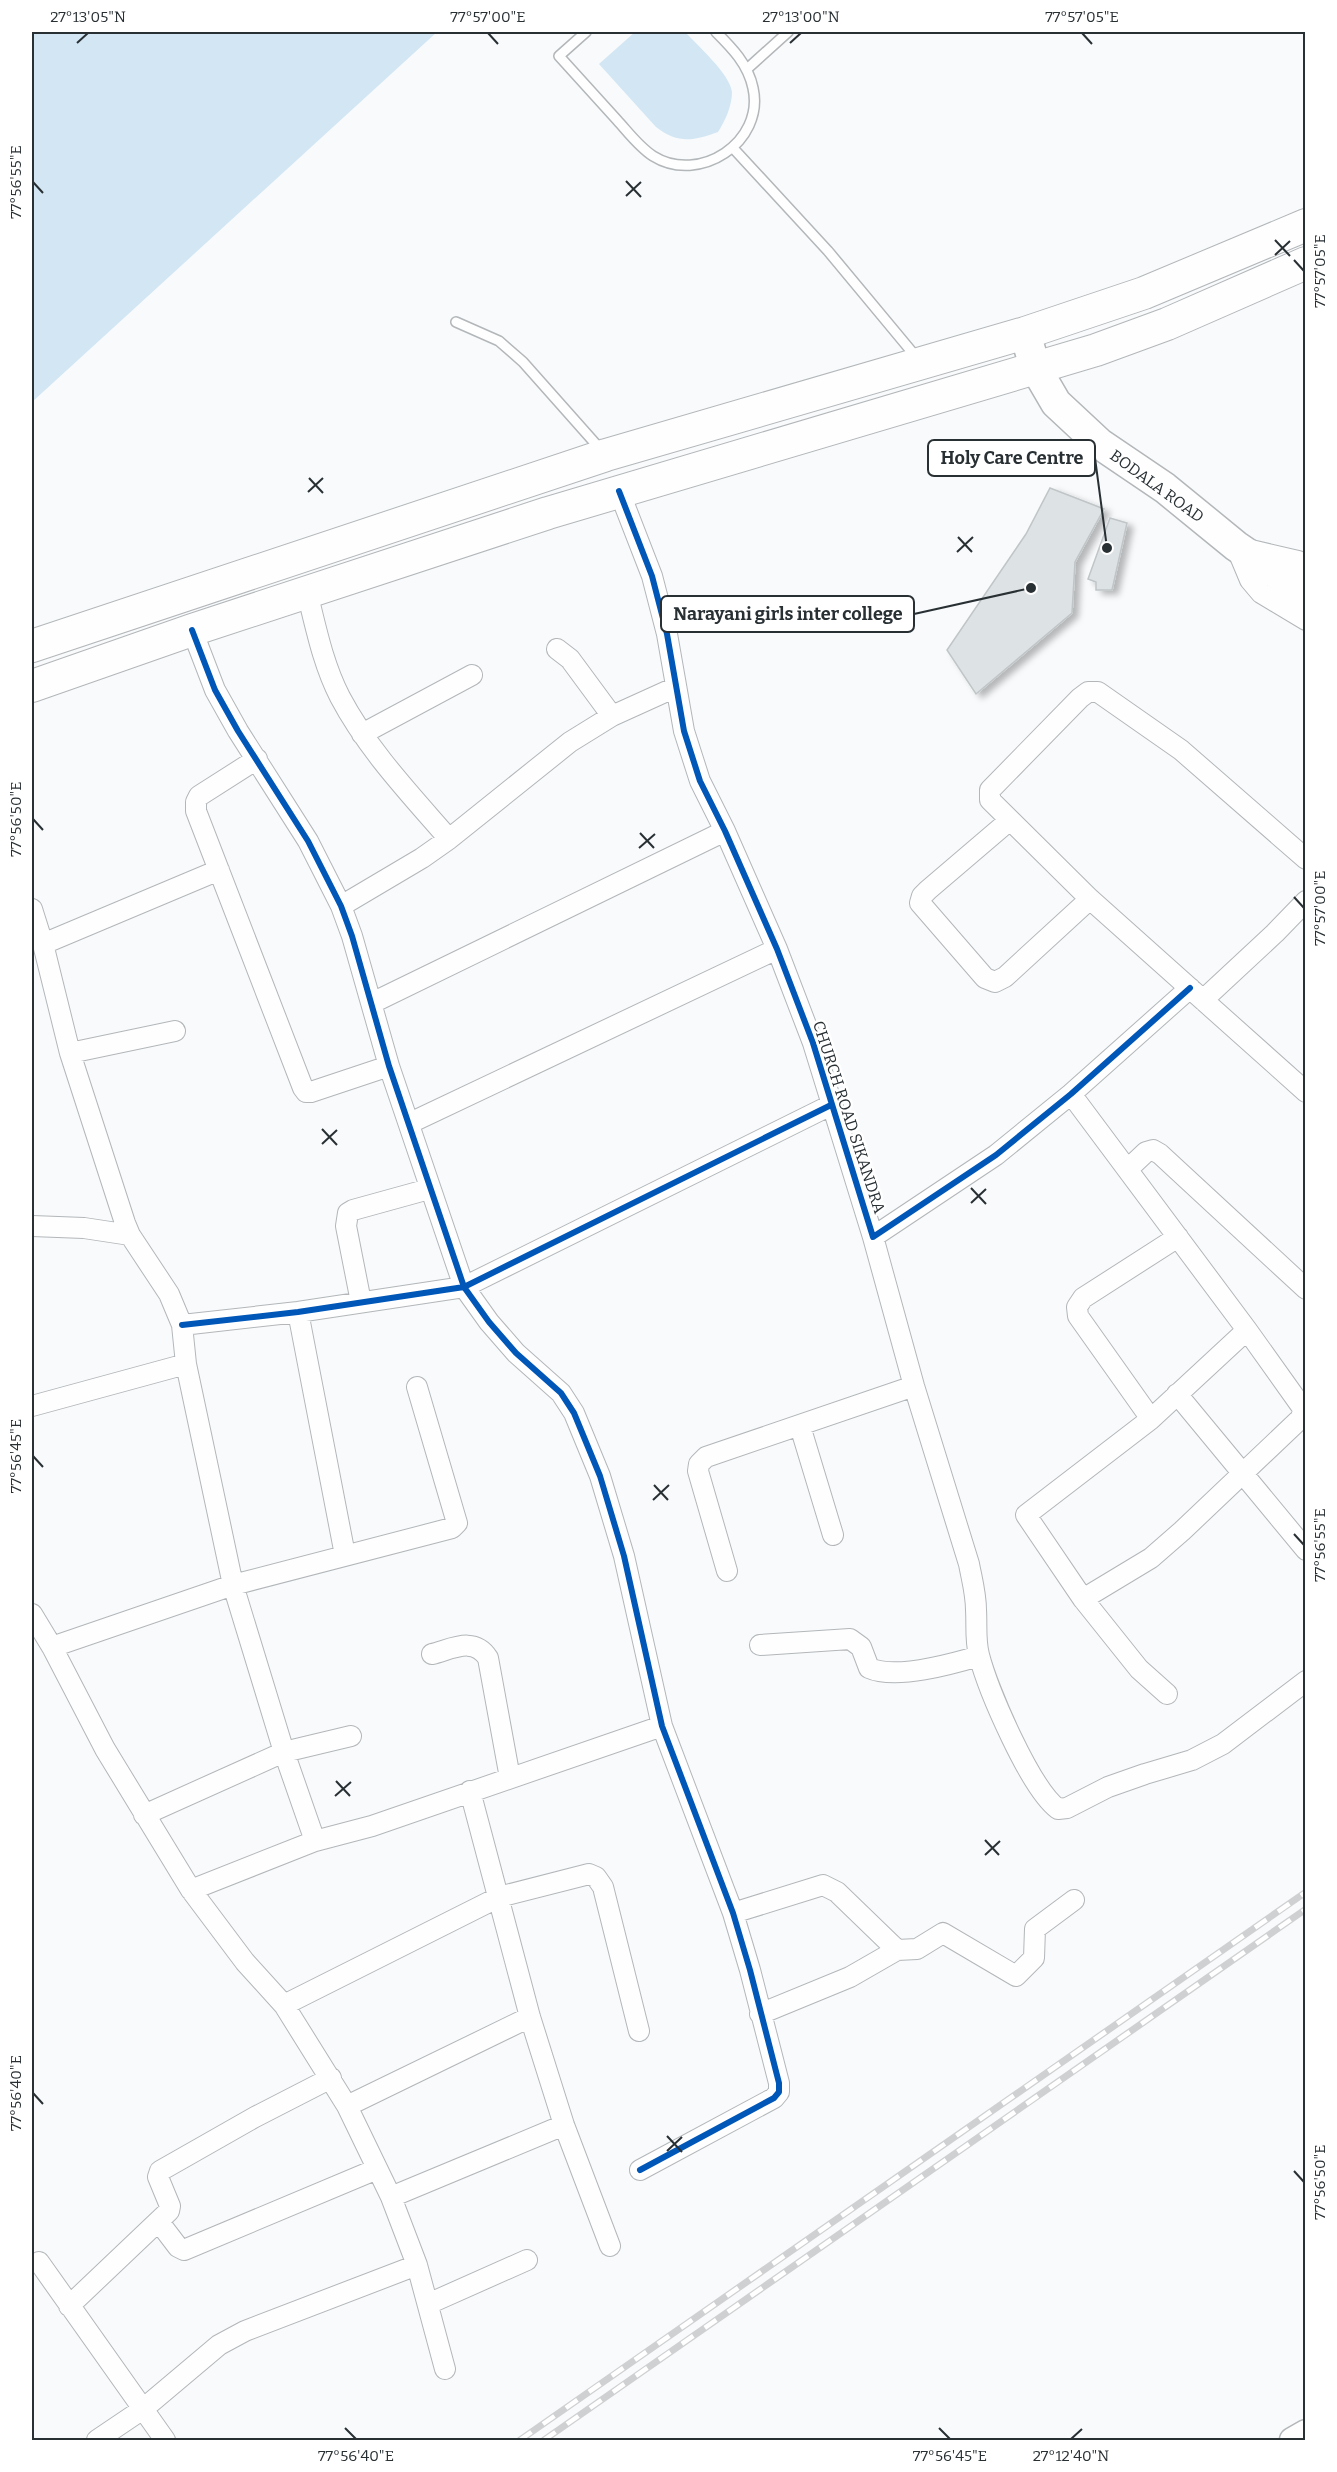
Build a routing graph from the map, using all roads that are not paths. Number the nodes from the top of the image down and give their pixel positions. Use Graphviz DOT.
graph roads {
  1 [pos="586,32"];
  2 [pos="716,32"];
  3 [pos="788,32"];
  4 [pos="747,69"];
  5 [pos="733,148"];
  6 [pos="1305,225"];
  7 [pos="1305,263"];
  8 [pos="456,322"];
  9 [pos="1025,333"];
  10 [pos="922,363"];
  11 [pos="1035,367"];
  12 [pos="606,455"];
  13 [pos="619,491"];
  14 [pos="1236,546"];
  15 [pos="1305,566"];
  16 [pos="307,592"];
  17 [pos="1305,594"];
  18 [pos="1305,620"];
  19 [pos="192,630"];
  20 [pos="32,646"];
  21 [pos="557,649"];
  22 [pos="472,675"];
  23 [pos="32,686"];
  24 [pos="676,687"];
  25 [pos="612,716"];
  26 [pos="362,734"];
  27 [pos="256,759"];
  28 [pos="1010,820"];
  29 [pos="726,831"];
  30 [pos="449,839"];
  31 [pos="1305,859"];
  32 [pos="219,870"];
  33 [pos="1090,899"];
  34 [pos="1305,901"];
  35 [pos="341,906"];
  36 [pos="32,909"];
  37 [pos="43,944"];
  38 [pos="777,948"];
  39 [pos="1197,994"];
  40 [pos="372,1004"];
  41 [pos="175,1031"];
  42 [pos="70,1053"];
  43 [pos="389,1066"];
  44 [pos="1305,1092"];
  45 [pos="1071,1094"];
  46 [pos="831,1105"];
  47 [pos="410,1123"];
  48 [pos="1128,1169"];
  49 [pos="429,1189"];
  50 [pos="32,1226"];
  51 [pos="130,1235"];
  52 [pos="873,1237"];
  53 [pos="1178,1237"];
  54 [pos="465,1287"];
  55 [pos="1305,1289"];
  56 [pos="361,1302"];
  57 [pos="298,1312"];
  58 [pos="182,1325"];
  59 [pos="1247,1330"];
  60 [pos="186,1364"];
  61 [pos="914,1386"];
  62 [pos="417,1387"];
  63 [pos="1177,1394"];
  64 [pos="32,1406"];
  65 [pos="1151,1419"];
  66 [pos="800,1426"];
  67 [pos="1242,1474"];
  68 [pos="833,1535"];
  69 [pos="1305,1550"];
  70 [pos="345,1555"];
  71 [pos="728,1571"];
  72 [pos="233,1585"];
  73 [pos="1083,1599"];
  74 [pos="32,1614"];
  75 [pos="760,1645"];
  76 [pos="52,1647"];
  77 [pos="432,1654"];
  78 [pos="979,1656"];
  79 [pos="1305,1681"];
  80 [pos="1167,1694"];
  81 [pos="662,1726"];
  82 [pos="351,1736"];
  83 [pos="284,1752"];
  84 [pos="510,1778"];
  85 [pos="470,1791"];
  86 [pos="144,1815"];
  87 [pos="315,1841"];
  88 [pos="191,1890"];
  89 [pos="500,1897"];
  90 [pos="1074,1900"];
  91 [pos="733,1913"];
  92 [pos="897,1950"];
  93 [pos="284,2005"];
  94 [pos="760,2014"];
  95 [pos="530,2017"];
  96 [pos="639,2031"];
  97 [pos="331,2078"];
  98 [pos="347,2106"];
  99 [pos="564,2125"];
  100 [pos="377,2169"];
  101 [pos="640,2170"];
  102 [pos="391,2197"];
  103 [pos="159,2223"];
  104 [pos="610,2246"];
  105 [pos="527,2260"];
  106 [pos="39,2262"];
  107 [pos="417,2265"];
  108 [pos="428,2304"];
  109 [pos="69,2306"];
  110 [pos="446,2369"];
  111 [pos="143,2409"];
  112 [pos="1305,2432"];
  113 [pos="98,2440"];
  114 [pos="165,2440"];
  115 [pos="1292,2440"];
  1 -- 5 [label="lane"];
  2 -- 4 [label="lane"];
  3 -- 4 [label="lane"];
  4 -- 5 [label="lane"];
  5 -- 10 [label="lane"];
  6 -- 9 [label="highway"];
  7 -- 11 [label="highway"];
  8 -- 12 [label="lane"];
  9 -- 10 [label="highway"];
  9 -- 11 [label="main road, BODALA ROAD"];
  10 -- 12 [label="highway"];
  11 -- 13 [label="highway"];
  11 -- 14 [label="main road, BODALA ROAD"];
  12 -- 20 [label="highway"];
  13 -- 16 [label="highway"];
  13 -- 24 [label="street, CHURCH ROAD SIKANDRA"];
  14 -- 15 [label="street"];
  14 -- 17 [label="main road, BODALA ROAD"];
  14 -- 18 [label="street"];
  16 -- 19 [label="highway"];
  16 -- 26 [label="street"];
  19 -- 23 [label="highway"];
  19 -- 27 [label="street"];
  21 -- 25 [label="street"];
  22 -- 26 [label="street"];
  24 -- 25 [label="street"];
  24 -- 29 [label="street, CHURCH ROAD SIKANDRA"];
  25 -- 30 [label="street"];
  26 -- 30 [label="street"];
  27 -- 32 [label="street"];
  27 -- 35 [label="street"];
  28 -- 31 [label="street"];
  28 -- 33 [label="street"];
  28 -- 33 [label="street"];
  29 -- 38 [label="street, CHURCH ROAD SIKANDRA"];
  29 -- 40 [label="street"];
  30 -- 35 [label="street"];
  32 -- 37 [label="street"];
  32 -- 43 [label="street"];
  33 -- 39 [label="street"];
  34 -- 39 [label="street, CHURCH ROAD SIKANDRA"];
  35 -- 40 [label="street"];
  36 -- 37 [label="street"];
  37 -- 42 [label="street"];
  38 -- 46 [label="street, CHURCH ROAD SIKANDRA"];
  38 -- 47 [label="street"];
  39 -- 44 [label="street"];
  39 -- 45 [label="street, CHURCH ROAD SIKANDRA"];
  40 -- 43 [label="street"];
  41 -- 42 [label="street"];
  42 -- 51 [label="street"];
  43 -- 47 [label="street"];
  45 -- 48 [label="street"];
  45 -- 52 [label="street, CHURCH ROAD SIKANDRA"];
  46 -- 52 [label="street, CHURCH ROAD SIKANDRA"];
  46 -- 54 [label="street"];
  47 -- 49 [label="street"];
  48 -- 53 [label="street"];
  48 -- 55 [label="street"];
  49 -- 54 [label="street"];
  49 -- 56 [label="street"];
  50 -- 51 [label="street"];
  51 -- 58 [label="street"];
  52 -- 61 [label="street"];
  53 -- 59 [label="street"];
  53 -- 65 [label="street"];
  54 -- 56 [label="street"];
  54 -- 81 [label="street"];
  56 -- 57 [label="street"];
  57 -- 58 [label="street"];
  57 -- 70 [label="street"];
  58 -- 60 [label="street"];
  59 -- 63 [label="street"];
  59 -- 67 [label="street"];
  60 -- 64 [label="street"];
  60 -- 72 [label="street"];
  61 -- 66 [label="street"];
  61 -- 78 [label="street"];
  62 -- 70 [label="street"];
  63 -- 65 [label="street"];
  63 -- 67 [label="street"];
  65 -- 73 [label="street"];
  66 -- 68 [label="street"];
  66 -- 71 [label="street"];
  67 -- 69 [label="street"];
  67 -- 73 [label="street"];
  70 -- 72 [label="street"];
  72 -- 76 [label="street"];
  72 -- 83 [label="street"];
  73 -- 80 [label="street"];
  74 -- 76 [label="street"];
  75 -- 78 [label="street"];
  76 -- 86 [label="street"];
  77 -- 84 [label="street"];
  78 -- 79 [label="street"];
  81 -- 84 [label="street"];
  81 -- 91 [label="street"];
  82 -- 83 [label="street"];
  83 -- 86 [label="street"];
  83 -- 87 [label="street"];
  84 -- 85 [label="street"];
  85 -- 87 [label="street"];
  85 -- 89 [label="street"];
  86 -- 88 [label="street"];
  87 -- 88 [label="street"];
  88 -- 93 [label="street"];
  89 -- 93 [label="street"];
  89 -- 95 [label="street"];
  89 -- 96 [label="street"];
  90 -- 92 [label="street"];
  91 -- 92 [label="street"];
  91 -- 94 [label="street"];
  92 -- 94 [label="street"];
  93 -- 97 [label="street"];
  94 -- 101 [label="street"];
  95 -- 98 [label="street"];
  95 -- 99 [label="street"];
  97 -- 98 [label="street"];
  97 -- 103 [label="street"];
  98 -- 100 [label="street"];
  99 -- 102 [label="street"];
  99 -- 104 [label="street"];
  100 -- 102 [label="street"];
  100 -- 103 [label="street"];
  102 -- 107 [label="street"];
  103 -- 109 [label="street"];
  105 -- 108 [label="street"];
  106 -- 109 [label="street"];
  107 -- 108 [label="street"];
  107 -- 111 [label="street"];
  108 -- 110 [label="street"];
  109 -- 111 [label="street"];
  111 -- 113 [label="street"];
  111 -- 114 [label="street"];
  112 -- 115 [label="street"];
}
